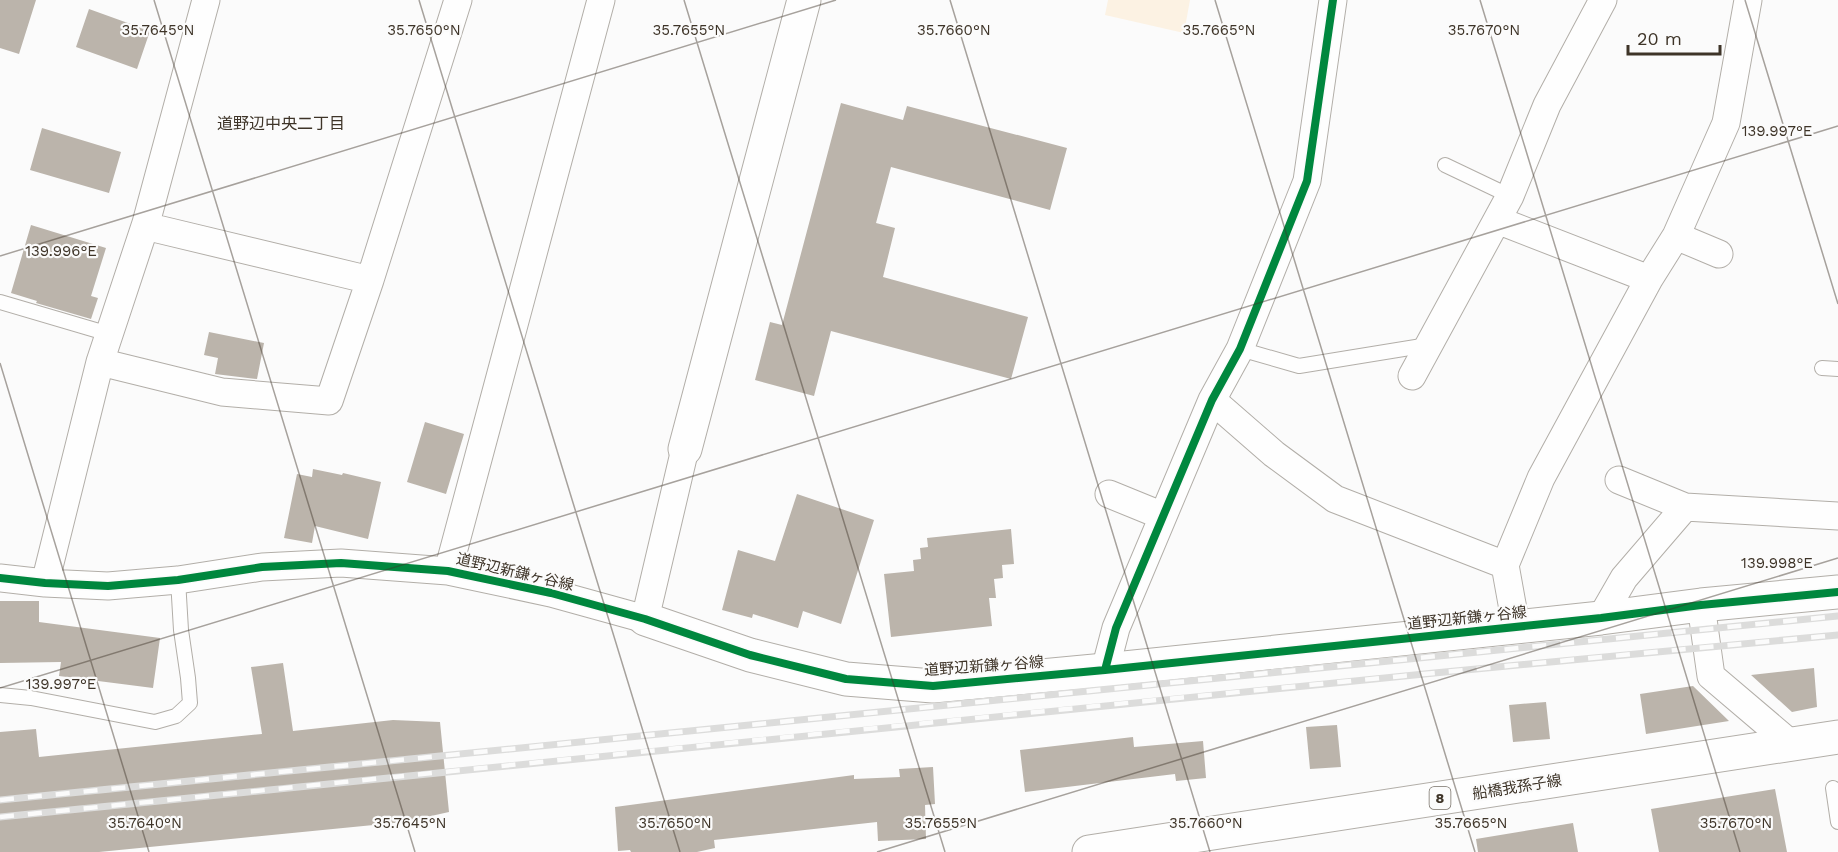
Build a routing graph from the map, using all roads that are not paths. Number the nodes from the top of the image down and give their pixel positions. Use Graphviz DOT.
graph roads {
  1 [pos="206,0"];
  2 [pos="458,0"];
  3 [pos="601,0"];
  4 [pos="804,0"];
  5 [pos="1333,0"];
  6 [pos="1748,0"];
  7 [pos="1599,1"];
  8 [pos="1446,165"];
  9 [pos="1510,195"];
  10 [pos="1497,220"];
  11 [pos="145,226"];
  12 [pos="1676,236"];
  13 [pos="1719,254"];
  14 [pos="1649,279"];
  15 [pos="370,280"];
  16 [pos="0,302"];
  17 [pos="109,334"];
  18 [pos="1428,345"];
  19 [pos="1240,349"];
  20 [pos="100,362"];
  21 [pos="1822,368"];
  22 [pos="1838,369"];
  23 [pos="1412,376"];
  24 [pos="1212,400"];
  25 [pos="685,449"];
  26 [pos="1619,480"];
  27 [pos="1109,494"];
  28 [pos="1685,507"];
  29 [pos="1163,516"];
  30 [pos="1838,516"];
  31 [pos="1505,565"];
  32 [pos="448,571"];
  33 [pos="0,578"];
  34 [pos="178,580"];
  35 [pos="45,583"];
  36 [pos="1838,592"];
  37 [pos="1701,605"];
  38 [pos="1601,618"];
  39 [pos="645,619"];
  40 [pos="1516,626"];
  41 [pos="1105,670"];
  42 [pos="0,695"];
  43 [pos="1838,737"];
  44 [pos="1791,744"];
  45 [pos="1833,788"];
  46 [pos="1838,822"];
  47 [pos="1089,852"];
  1 -- 11 [label="street"];
  2 -- 15 [label="street"];
  3 -- 32 [label="street"];
  4 -- 25 [label="street"];
  5 -- 19 [label="street"];
  6 -- 12 [label="street"];
  7 -- 9 [label="street"];
  8 -- 9 [label="lane"];
  9 -- 10 [label="street"];
  10 -- 14 [label="street"];
  10 -- 18 [label="street"];
  11 -- 15 [label="street"];
  11 -- 17 [label="street"];
  12 -- 13 [label="street"];
  12 -- 14 [label="street"];
  14 -- 31 [label="street"];
  15 -- 20 [label="street"];
  16 -- 17 [label="lane"];
  17 -- 20 [label="street"];
  18 -- 19 [label="lane"];
  18 -- 23 [label="street"];
  19 -- 24 [label="street"];
  20 -- 35 [label="street"];
  21 -- 22 [label="lane"];
  24 -- 29 [label="street"];
  24 -- 31 [label="street"];
  25 -- 39 [label="street"];
  26 -- 28 [label="street"];
  27 -- 29 [label="street"];
  28 -- 30 [label="street"];
  28 -- 38 [label="street"];
  29 -- 41 [label="street"];
  31 -- 40 [label="street"];
  32 -- 34 [label="street, 道野辺新鎌ヶ谷線"];
  32 -- 39 [label="street, 道野辺新鎌ヶ谷線"];
  33 -- 35 [label="street, 道野辺新鎌ヶ谷線"];
  34 -- 35 [label="street, 道野辺新鎌ヶ谷線"];
  34 -- 42 [label="lane"];
  36 -- 37 [label="street, 道野辺新鎌ヶ谷線"];
  37 -- 38 [label="street, 道野辺新鎌ヶ谷線"];
  37 -- 44 [label="street"];
  38 -- 40 [label="street, 道野辺新鎌ヶ谷線"];
  39 -- 41 [label="street, 道野辺新鎌ヶ谷線"];
  40 -- 41 [label="street, 道野辺新鎌ヶ谷線"];
  43 -- 44 [label="street, 船橋我孫子線 / 8"];
  44 -- 47 [label="street, 船橋我孫子線 / 8"];
  45 -- 46 [label="lane"];
}
